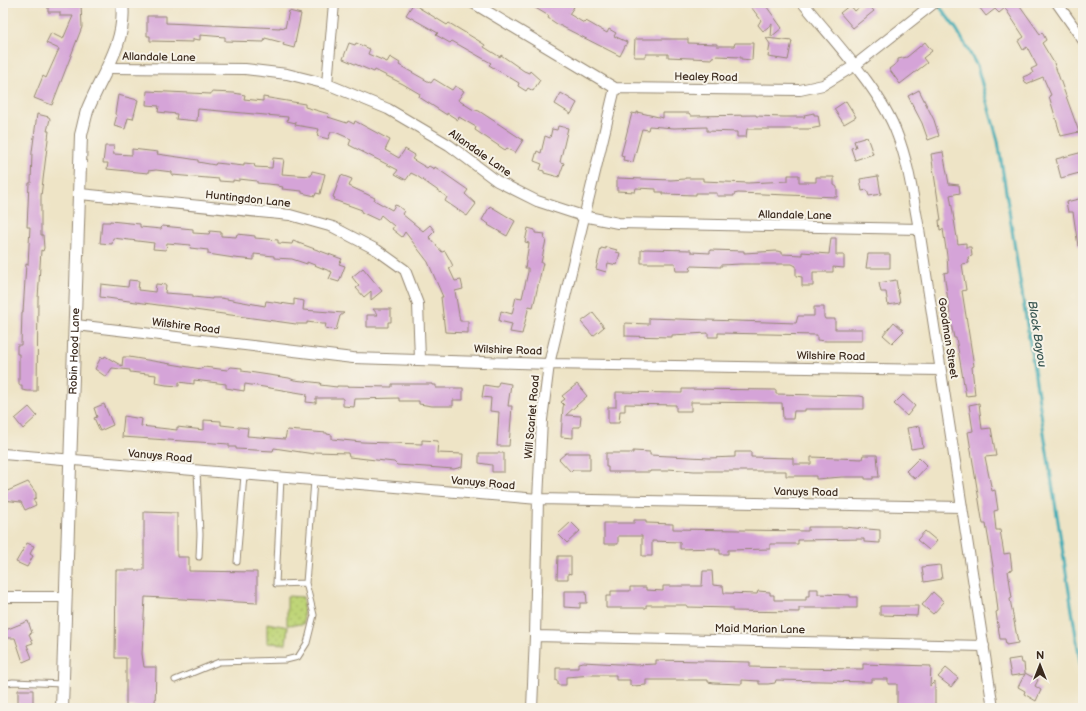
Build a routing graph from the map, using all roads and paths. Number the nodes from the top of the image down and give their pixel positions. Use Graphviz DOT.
graph roads {
  1 [pos="122,3"];
  2 [pos="334,3"];
  3 [pos="473,3"];
  4 [pos="803,3"];
  5 [pos="1057,3"];
  6 [pos="933,4"];
  7 [pos="1083,40"];
  8 [pos="854,66"];
  9 [pos="108,68"];
  10 [pos="326,84"];
  11 [pos="615,88"];
  12 [pos="80,194"];
  13 [pos="583,216"];
  14 [pos="919,230"];
  15 [pos="76,325"];
  16 [pos="420,359"];
  17 [pos="549,364"];
  18 [pos="940,370"];
  19 [pos="3,454"];
  20 [pos="70,461"];
  21 [pos="197,471"];
  22 [pos="244,475"];
  23 [pos="281,478"];
  24 [pos="314,481"];
  25 [pos="538,499"];
  26 [pos="962,507"];
  27 [pos="199,557"];
  28 [pos="237,562"];
  29 [pos="306,583"];
  30 [pos="3,597"];
  31 [pos="66,597"];
  32 [pos="535,636"];
  33 [pos="984,646"];
  34 [pos="175,680"];
  35 [pos="3,684"];
  36 [pos="63,684"];
  37 [pos="62,708"];
  38 [pos="532,708"];
  39 [pos="993,708"];
  1 -- 9 [label="street, Robin Hood Lane"];
  2 -- 10 [label="street"];
  3 -- 11 [label="street"];
  4 -- 8 [label="street, Goodman Street"];
  5 -- 7 [label="street"];
  6 -- 8 [label="street, Healey Road"];
  8 -- 11 [label="street, Healey Road"];
  8 -- 14 [label="street, Goodman Street"];
  9 -- 10 [label="street, Allandale Lane"];
  9 -- 12 [label="street, Robin Hood Lane"];
  10 -- 13 [label="street, Allandale Lane"];
  11 -- 13 [label="street, Will Scarlet Road"];
  12 -- 15 [label="street, Robin Hood Lane"];
  12 -- 16 [label="street, Huntingdon Lane"];
  13 -- 14 [label="street, Allandale Lane"];
  13 -- 17 [label="street, Will Scarlet Road"];
  14 -- 18 [label="street, Goodman Street"];
  15 -- 16 [label="street, Wilshire Road"];
  15 -- 20 [label="street, Robin Hood Lane"];
  16 -- 17 [label="street, Wilshire Road"];
  17 -- 18 [label="street, Wilshire Road"];
  17 -- 25 [label="street, Will Scarlet Road"];
  18 -- 26 [label="street, Goodman Street"];
  19 -- 20 [label="street, Vanuys Road"];
  20 -- 21 [label="street, Vanuys Road"];
  20 -- 31 [label="street, Robin Hood Lane"];
  21 -- 22 [label="street, Vanuys Road"];
  21 -- 27 [label="lane"];
  22 -- 23 [label="street, Vanuys Road"];
  22 -- 28 [label="lane"];
  23 -- 24 [label="street, Vanuys Road"];
  23 -- 29 [label="lane"];
  24 -- 25 [label="street, Vanuys Road"];
  24 -- 29 [label="lane"];
  25 -- 26 [label="street, Vanuys Road"];
  25 -- 32 [label="street, Will Scarlet Road"];
  26 -- 33 [label="street, Goodman Street"];
  29 -- 34 [label="lane"];
  30 -- 31 [label="street"];
  31 -- 36 [label="street, Robin Hood Lane"];
  32 -- 33 [label="street, Maid Marian Lane"];
  32 -- 38 [label="street, Will Scarlet Road"];
  33 -- 39 [label="street, Goodman Street"];
  35 -- 36 [label="lane"];
  36 -- 37 [label="street, Robin Hood Lane"];
}
